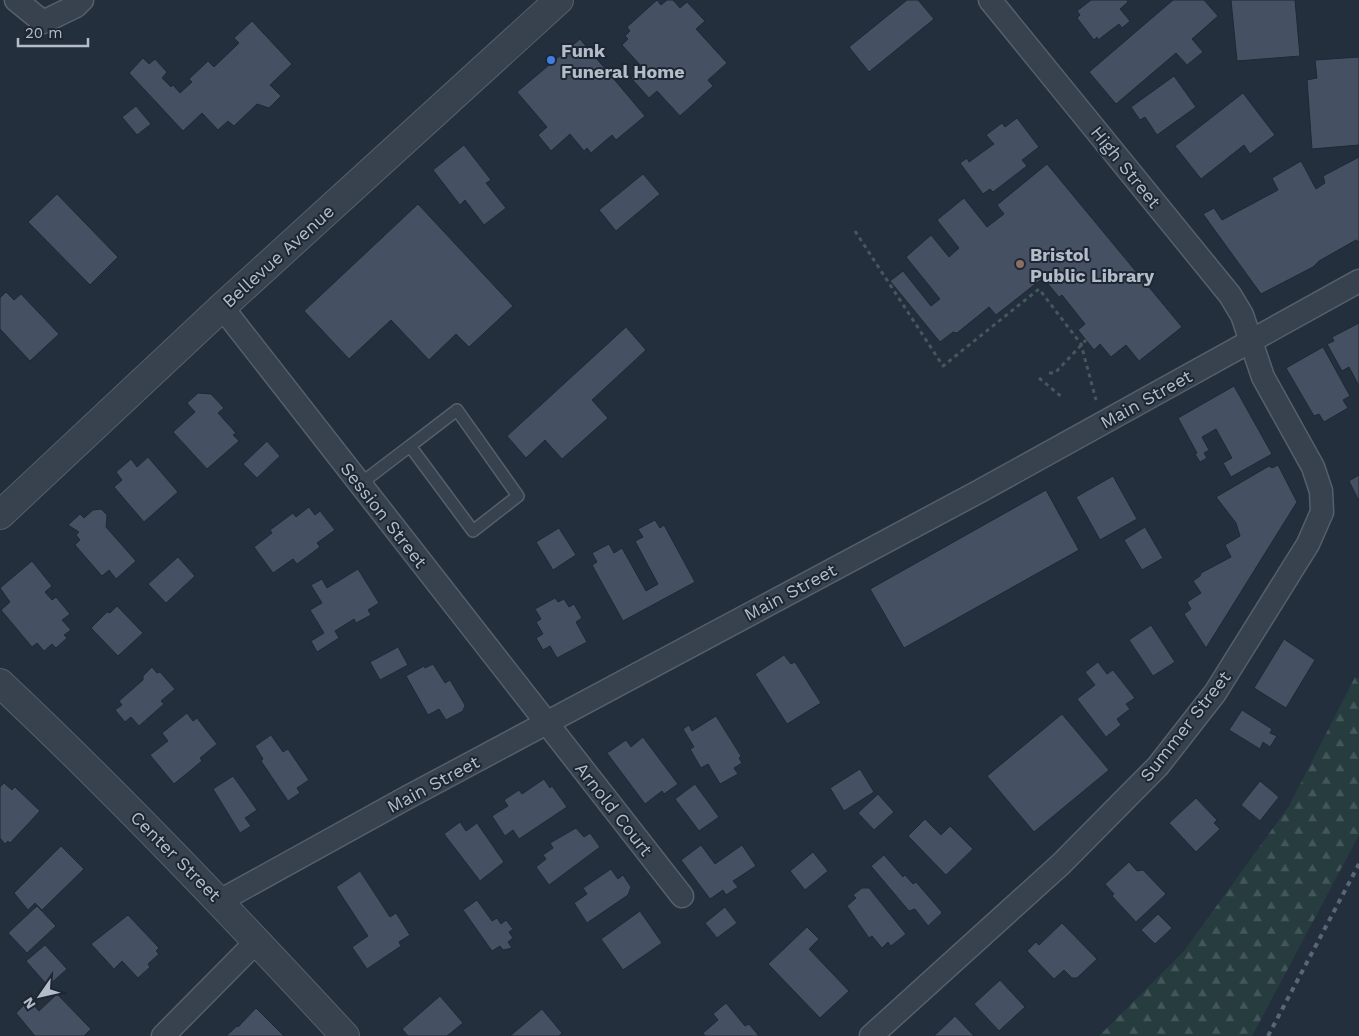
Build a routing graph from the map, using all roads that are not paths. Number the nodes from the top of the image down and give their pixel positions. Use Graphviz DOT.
graph roads {
  1 [pos="16,0"];
  2 [pos="82,0"];
  3 [pos="559,0"];
  4 [pos="990,0"];
  5 [pos="1359,281"];
  6 [pos="222,307"];
  7 [pos="1251,342"];
  8 [pos="410,446"];
  9 [pos="360,484"];
  10 [pos="0,515"];
  11 [pos="0,683"];
  12 [pos="546,723"];
  13 [pos="682,896"];
  14 [pos="220,901"];
  15 [pos="257,941"];
  16 [pos="163,1036"];
  17 [pos="345,1036"];
  18 [pos="871,1036"];
  1 -- 2 [label="street"];
  3 -- 6 [label="street, Bellevue Avenue"];
  4 -- 7 [label="street, High Street"];
  5 -- 7 [label="street, Main Street"];
  6 -- 9 [label="street, Session Street"];
  6 -- 10 [label="street, Bellevue Avenue"];
  7 -- 12 [label="street, Main Street"];
  7 -- 18 [label="street, Summer Street"];
  8 -- 8 [label="lane"];
  8 -- 9 [label="lane"];
  9 -- 12 [label="street, Session Street"];
  11 -- 14 [label="street, Center Street"];
  12 -- 13 [label="street, Arnold Court"];
  12 -- 14 [label="street, Main Street"];
  14 -- 15 [label="street, Center Street"];
  15 -- 16 [label="street"];
  15 -- 17 [label="street, Center Street"];
}
